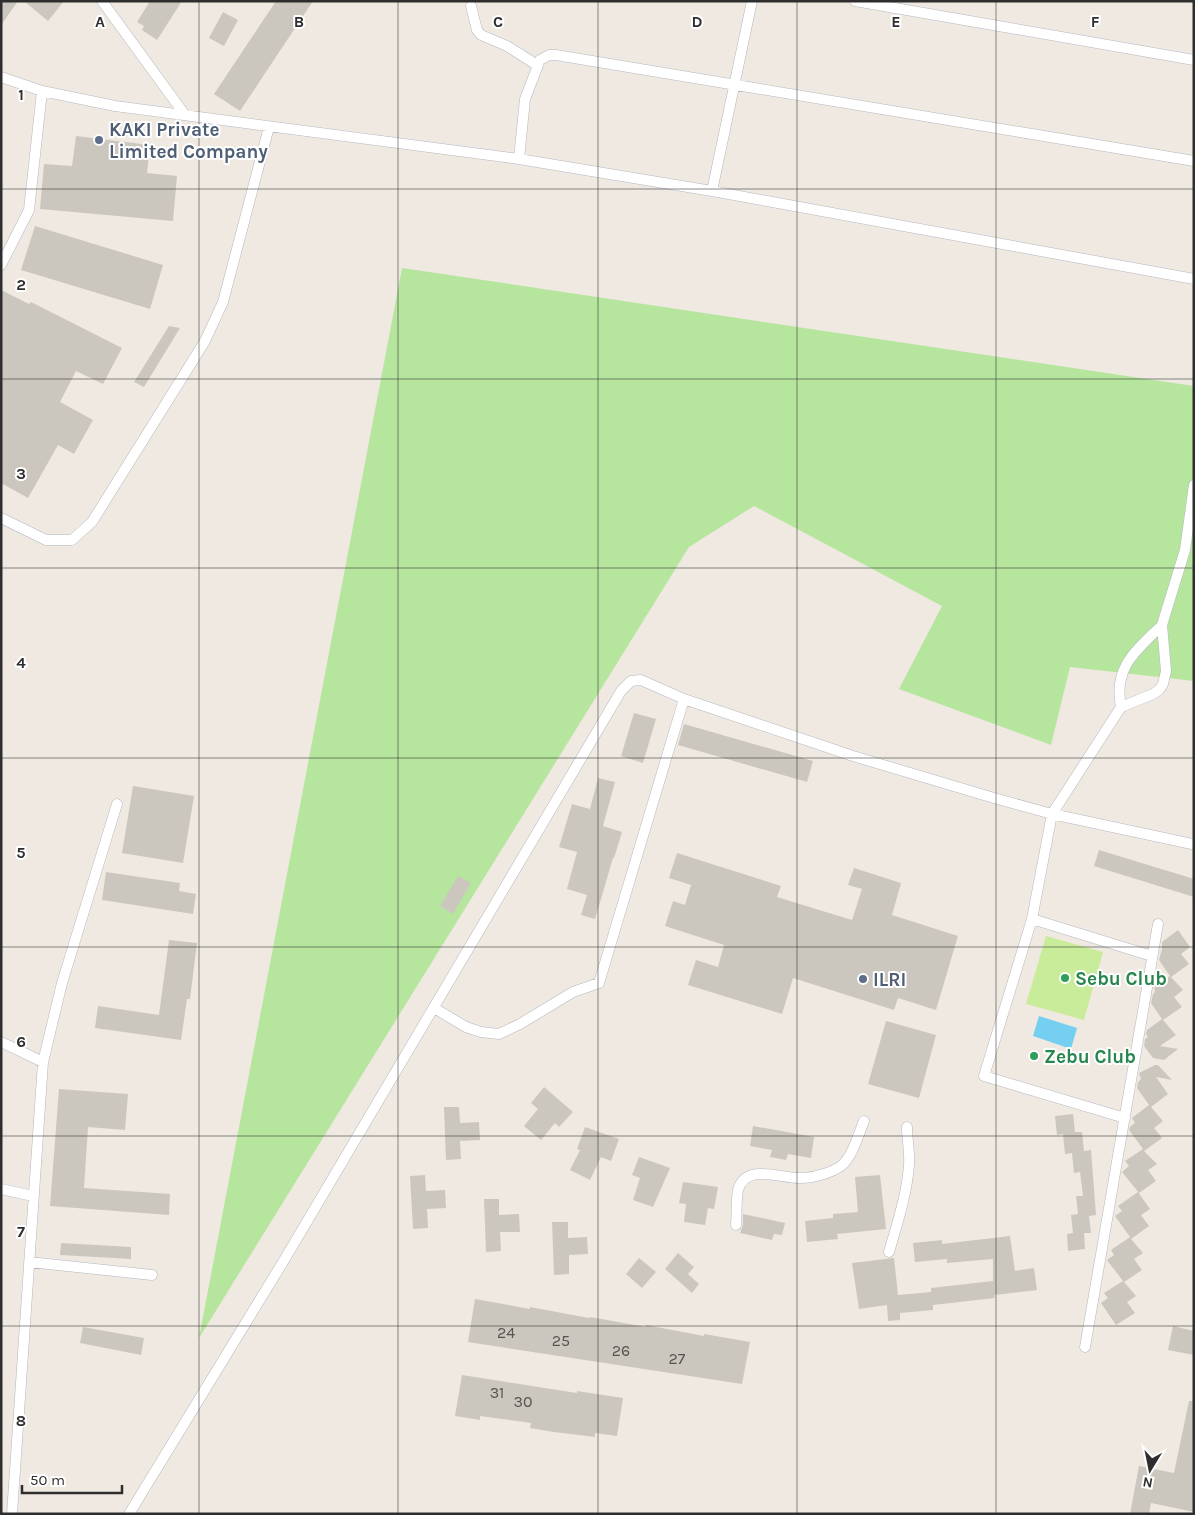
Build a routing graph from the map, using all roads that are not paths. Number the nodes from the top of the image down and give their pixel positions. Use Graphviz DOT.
graph roads {
  1 [pos="102,1"];
  2 [pos="752,1"];
  3 [pos="855,1"];
  4 [pos="472,6"];
  5 [pos="1194,60"];
  6 [pos="537,65"];
  7 [pos="1,76"];
  8 [pos="736,86"];
  9 [pos="42,91"];
  10 [pos="185,115"];
  11 [pos="269,127"];
  12 [pos="519,158"];
  13 [pos="1194,161"];
  14 [pos="712,191"];
  15 [pos="1,265"];
  16 [pos="1194,279"];
  17 [pos="1194,485"];
  18 [pos="1,518"];
  19 [pos="1162,625"];
  20 [pos="684,699"];
  21 [pos="1121,707"];
  22 [pos="117,804"];
  23 [pos="1052,814"];
  24 [pos="1192,844"];
  25 [pos="1032,919"];
  26 [pos="1158,924"];
  27 [pos="1152,956"];
  28 [pos="434,1008"];
  29 [pos="1,1042"];
  30 [pos="1,1047"];
  31 [pos="14,1049"];
  32 [pos="42,1062"];
  33 [pos="1125,1118"];
  34 [pos="864,1121"];
  35 [pos="907,1127"];
  36 [pos="1,1189"];
  37 [pos="34,1196"];
  38 [pos="736,1225"];
  39 [pos="889,1252"];
  40 [pos="29,1262"];
  41 [pos="152,1275"];
  42 [pos="1085,1347"];
  43 [pos="12,1514"];
  44 [pos="128,1514"];
  1 -- 10 [label="street"];
  2 -- 8 [label="street"];
  3 -- 5 [label="street"];
  4 -- 6 [label="street"];
  6 -- 8 [label="street"];
  6 -- 12 [label="street"];
  7 -- 9 [label="street"];
  8 -- 13 [label="street"];
  8 -- 14 [label="street"];
  9 -- 10 [label="street"];
  9 -- 15 [label="street"];
  10 -- 11 [label="street"];
  11 -- 12 [label="street"];
  11 -- 18 [label="street"];
  12 -- 14 [label="street"];
  14 -- 16 [label="street"];
  17 -- 19 [label="street"];
  19 -- 21 [label="street"];
  19 -- 21 [label="street"];
  20 -- 23 [label="street"];
  20 -- 28 [label="street"];
  20 -- 28 [label="street"];
  21 -- 23 [label="street"];
  22 -- 32 [label="street"];
  23 -- 24 [label="street"];
  23 -- 25 [label="street"];
  25 -- 27 [label="street"];
  25 -- 33 [label="street"];
  26 -- 27 [label="street"];
  27 -- 33 [label="street"];
  28 -- 44 [label="street"];
  29 -- 31 [label="street"];
  30 -- 31 [label="street"];
  31 -- 32 [label="street"];
  32 -- 37 [label="street"];
  33 -- 42 [label="street"];
  34 -- 38 [label="street"];
  35 -- 39 [label="street"];
  36 -- 37 [label="street"];
  37 -- 40 [label="street"];
  40 -- 41 [label="street"];
  40 -- 43 [label="street"];
}
